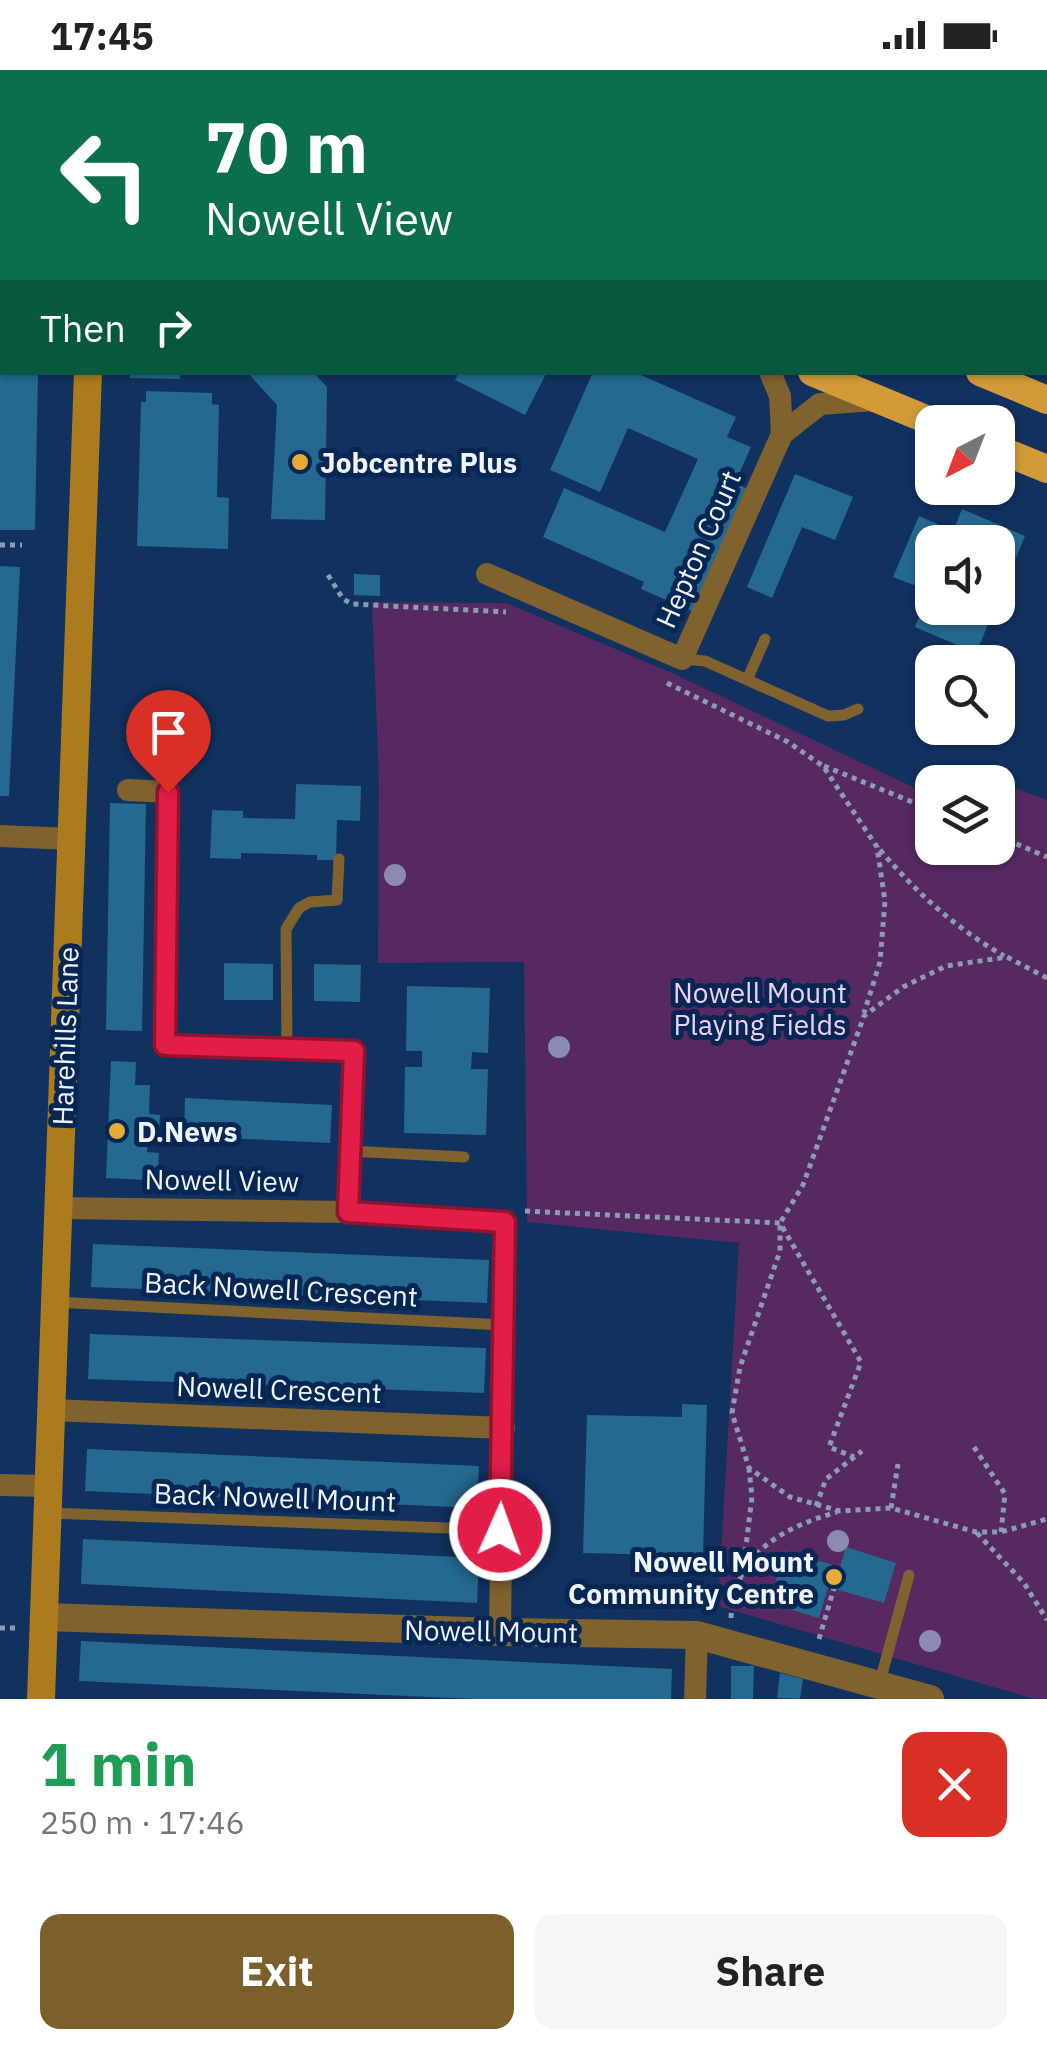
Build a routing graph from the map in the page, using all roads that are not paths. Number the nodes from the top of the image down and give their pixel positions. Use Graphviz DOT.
graph roads {
  1 [pos="88,375"];
  2 [pos="771,375"];
  3 [pos="819,375"];
  4 [pos="987,375"];
  5 [pos="877,400"];
  6 [pos="1047,400"];
  7 [pos="915,415"];
  8 [pos="782,434"];
  9 [pos="1015,456"];
  10 [pos="1047,469"];
  11 [pos="486,574"];
  12 [pos="765,639"];
  13 [pos="682,659"];
  14 [pos="748,680"];
  15 [pos="858,708"];
  16 [pos="128,790"];
  17 [pos="0,836"];
  18 [pos="71,839"];
  19 [pos="339,860"];
  20 [pos="287,1049"];
  21 [pos="350,1151"];
  22 [pos="464,1157"];
  23 [pos="58,1208"];
  24 [pos="348,1212"];
  25 [pos="55,1302"];
  26 [pos="504,1325"];
  27 [pos="52,1410"];
  28 [pos="504,1428"];
  29 [pos="0,1485"];
  30 [pos="48,1500"];
  31 [pos="500,1530"];
  32 [pos="909,1575"];
  33 [pos="44,1617"];
  34 [pos="500,1632"];
  35 [pos="697,1635"];
  36 [pos="878,1685"];
  37 [pos="42,1699"];
  38 [pos="695,1699"];
  39 [pos="930,1699"];
  1 -- 18 [label="main road, Harehills Lane"];
  2 -- 8 [label="street"];
  3 -- 5 [label="highway"];
  4 -- 6 [label="highway"];
  5 -- 7 [label="highway"];
  5 -- 8 [label="street, Hepton Court"];
  8 -- 13 [label="street, Hepton Court"];
  9 -- 10 [label="highway"];
  11 -- 13 [label="street, Hepton Court"];
  12 -- 14 [label="lane"];
  13 -- 14 [label="lane"];
  14 -- 15 [label="lane"];
  16 -- 20 [label="street"];
  17 -- 18 [label="street"];
  18 -- 23 [label="main road, Harehills Lane"];
  19 -- 20 [label="lane"];
  20 -- 21 [label="street"];
  21 -- 22 [label="lane"];
  21 -- 24 [label="street"];
  23 -- 24 [label="street, Nowell View"];
  23 -- 25 [label="main road, Harehills Lane"];
  24 -- 26 [label="street, Nowell View"];
  25 -- 26 [label="lane, Back Nowell Crescent"];
  25 -- 27 [label="main road, Harehills Lane"];
  26 -- 28 [label="street"];
  27 -- 28 [label="street, Nowell Crescent"];
  27 -- 30 [label="main road, Harehills Lane"];
  28 -- 31 [label="street"];
  29 -- 30 [label="street"];
  30 -- 31 [label="lane, Back Nowell Mount"];
  30 -- 33 [label="main road, Harehills Lane"];
  31 -- 34 [label="street"];
  32 -- 36 [label="lane"];
  33 -- 34 [label="street, Nowell Mount"];
  33 -- 37 [label="main road, Harehills Lane"];
  34 -- 35 [label="street, Nowell Mount"];
  35 -- 36 [label="street, Nowell Mount"];
  35 -- 38 [label="street"];
  36 -- 39 [label="street, Nowell Mount"];
}
